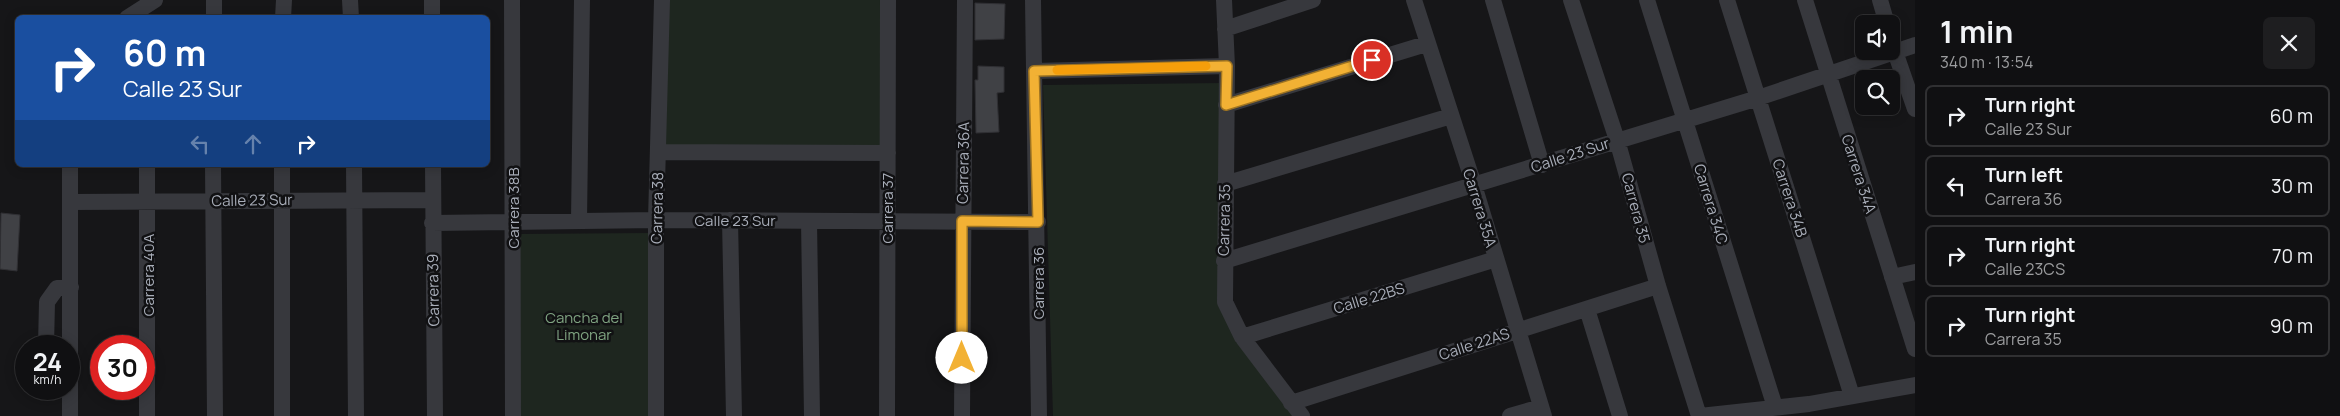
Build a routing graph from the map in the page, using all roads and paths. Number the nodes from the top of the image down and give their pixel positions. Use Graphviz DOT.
graph roads {
  1 [pos="214,0"];
  2 [pos="284,0"];
  3 [pos="350,0"];
  4 [pos="432,0"];
  5 [pos="512,0"];
  6 [pos="582,0"];
  7 [pos="662,0"];
  8 [pos="888,0"];
  9 [pos="964,0"];
  10 [pos="1033,0"];
  11 [pos="1224,0"];
  12 [pos="1314,0"];
  13 [pos="1414,0"];
  14 [pos="1493,0"];
  15 [pos="1571,0"];
  16 [pos="1647,0"];
  17 [pos="1728,0"];
  18 [pos="1805,0"];
  19 [pos="1880,0"];
  20 [pos="147,9"];
  21 [pos="133,15"];
  22 [pos="214,15"];
  23 [pos="283,15"];
  24 [pos="351,15"];
  25 [pos="432,15"];
  26 [pos="1884,15"];
  27 [pos="1225,29"];
  28 [pos="1426,44"];
  29 [pos="1915,45"];
  30 [pos="1900,46"];
  31 [pos="1859,60"];
  32 [pos="1898,60"];
  33 [pos="1227,66"];
  34 [pos="1034,71"];
  35 [pos="1827,73"];
  36 [pos="1758,98"];
  37 [pos="1226,105"];
  38 [pos="1915,109"];
  39 [pos="1451,116"];
  40 [pos="1685,120"];
  41 [pos="1617,140"];
  42 [pos="658,152"];
  43 [pos="888,153"];
  44 [pos="1542,165"];
  45 [pos="70,167"];
  46 [pos="147,167"];
  47 [pos="213,167"];
  48 [pos="282,167"];
  49 [pos="354,167"];
  50 [pos="433,167"];
  51 [pos="1225,184"];
  52 [pos="1474,185"];
  53 [pos="213,200"];
  54 [pos="282,200"];
  55 [pos="355,200"];
  56 [pos="433,200"];
  57 [pos="71,202"];
  58 [pos="148,202"];
  59 [pos="579,220"];
  60 [pos="656,220"];
  61 [pos="730,220"];
  62 [pos="513,221"];
  63 [pos="809,221"];
  64 [pos="887,221"];
  65 [pos="962,221"];
  66 [pos="432,222"];
  67 [pos="1038,222"];
  68 [pos="1496,258"];
  69 [pos="1224,262"];
  70 [pos="1915,272"];
  71 [pos="1892,277"];
  72 [pos="1658,286"];
  73 [pos="71,287"];
  74 [pos="1587,309"];
  75 [pos="1518,330"];
  76 [pos="46,335"];
  77 [pos="70,335"];
  78 [pos="1242,337"];
  79 [pos="1915,348"];
  80 [pos="1915,386"];
  81 [pos="1852,396"];
  82 [pos="70,400"];
  83 [pos="1775,408"];
  84 [pos="1297,410"];
  85 [pos="1542,411"];
  86 [pos="70,416"];
  87 [pos="147,416"];
  88 [pos="216,416"];
  89 [pos="282,416"];
  90 [pos="356,416"];
  91 [pos="435,416"];
  92 [pos="512,416"];
  93 [pos="656,416"];
  94 [pos="734,416"];
  95 [pos="812,416"];
  96 [pos="887,416"];
  97 [pos="962,416"];
  98 [pos="1039,416"];
  99 [pos="1510,416"];
  100 [pos="1620,416"];
  101 [pos="1700,416"];
  1 -- 22 [label="street"];
  2 -- 23 [label="street"];
  3 -- 24 [label="street"];
  4 -- 25 [label="street"];
  5 -- 62 [label="street, Carrera 38B"];
  6 -- 59 [label="street"];
  7 -- 42 [label="street, Carrera 38"];
  8 -- 43 [label="street, Carrera 37"];
  9 -- 65 [label="street, Carrera 36A"];
  10 -- 34 [label="street, Carrera 36"];
  11 -- 27 [label="street, Carrera 35"];
  12 -- 27 [label="street"];
  13 -- 28 [label="street, Carrera 35A"];
  14 -- 44 [label="street"];
  15 -- 41 [label="street, Carrera 35"];
  16 -- 40 [label="street, Carrera 34C"];
  17 -- 36 [label="street, Carrera 34B"];
  18 -- 35 [label="street, Carrera 34A"];
  19 -- 26 [label="street"];
  20 -- 21 [label="street"];
  27 -- 33 [label="street, Carrera 35"];
  28 -- 37 [label="street"];
  28 -- 39 [label="street, Carrera 35A"];
  29 -- 30 [label="street, Calle 23 Sur"];
  31 -- 35 [label="street, Calle 23 Sur"];
  32 -- 38 [label="street"];
  33 -- 34 [label="street"];
  33 -- 37 [label="street, Carrera 35"];
  34 -- 67 [label="street, Carrera 36"];
  35 -- 36 [label="street, Calle 23 Sur"];
  35 -- 71 [label="street, Carrera 34A"];
  36 -- 40 [label="street, Calle 23 Sur"];
  36 -- 81 [label="street, Carrera 34B"];
  37 -- 51 [label="street, Carrera 35"];
  39 -- 51 [label="street"];
  39 -- 52 [label="street, Carrera 35A"];
  40 -- 41 [label="street, Calle 23 Sur"];
  40 -- 83 [label="street, Carrera 34C"];
  41 -- 44 [label="street, Calle 23 Sur"];
  41 -- 72 [label="street, Carrera 35"];
  42 -- 43 [label="street"];
  42 -- 60 [label="street, Carrera 38"];
  43 -- 64 [label="street, Carrera 37"];
  44 -- 52 [label="street, Calle 23 Sur"];
  45 -- 57 [label="street"];
  46 -- 58 [label="street, Carrera 40A"];
  47 -- 53 [label="street"];
  48 -- 54 [label="street"];
  49 -- 55 [label="street"];
  50 -- 56 [label="street, Carrera 39"];
  51 -- 69 [label="street, Carrera 35"];
  52 -- 68 [label="street, Carrera 35A"];
  52 -- 69 [label="street, Calle 23 Sur"];
  53 -- 54 [label="street, Calle 23 Sur"];
  53 -- 58 [label="street, Calle 23 Sur"];
  53 -- 88 [label="street"];
  54 -- 55 [label="street, Calle 23 Sur"];
  54 -- 89 [label="street"];
  55 -- 56 [label="street, Calle 23 Sur"];
  55 -- 90 [label="street"];
  56 -- 66 [label="street, Carrera 39"];
  57 -- 58 [label="street, Calle 23 Sur"];
  57 -- 73 [label="street"];
  58 -- 87 [label="street, Carrera 40A"];
  59 -- 60 [label="street, Calle 23 Sur"];
  59 -- 62 [label="street, Calle 23 Sur"];
  60 -- 61 [label="street, Calle 23 Sur"];
  60 -- 93 [label="street, Carrera 38"];
  61 -- 63 [label="street, Calle 23 Sur"];
  61 -- 94 [label="street"];
  62 -- 66 [label="street, Calle 23 Sur"];
  62 -- 92 [label="street, Carrera 38B"];
  63 -- 64 [label="street, Calle 23 Sur"];
  63 -- 95 [label="street"];
  64 -- 65 [label="street, Calle 23 Sur"];
  64 -- 96 [label="street, Carrera 37"];
  65 -- 67 [label="street, Calle 23 Sur"];
  65 -- 97 [label="street, Carrera 36A"];
  66 -- 91 [label="street, Carrera 39"];
  67 -- 98 [label="street, Carrera 36"];
  68 -- 75 [label="street, Carrera 35A"];
  68 -- 78 [label="street, Calle 22BS"];
  69 -- 78 [label="street, Carrera 35"];
  70 -- 71 [label="street"];
  71 -- 79 [label="street, Carrera 34A"];
  72 -- 74 [label="street, Calle 22AS"];
  72 -- 101 [label="street, Carrera 35"];
  73 -- 76 [label="street"];
  73 -- 77 [label="street"];
  74 -- 75 [label="street, Calle 22AS"];
  74 -- 100 [label="street"];
  75 -- 84 [label="street, Calle 22AS"];
  75 -- 85 [label="street, Carrera 35A"];
  78 -- 84 [label="street, Carrera 35"];
  80 -- 81 [label="street"];
  81 -- 83 [label="street"];
  82 -- 86 [label="street"];
  83 -- 101 [label="street"];
  85 -- 99 [label="street"];
}
